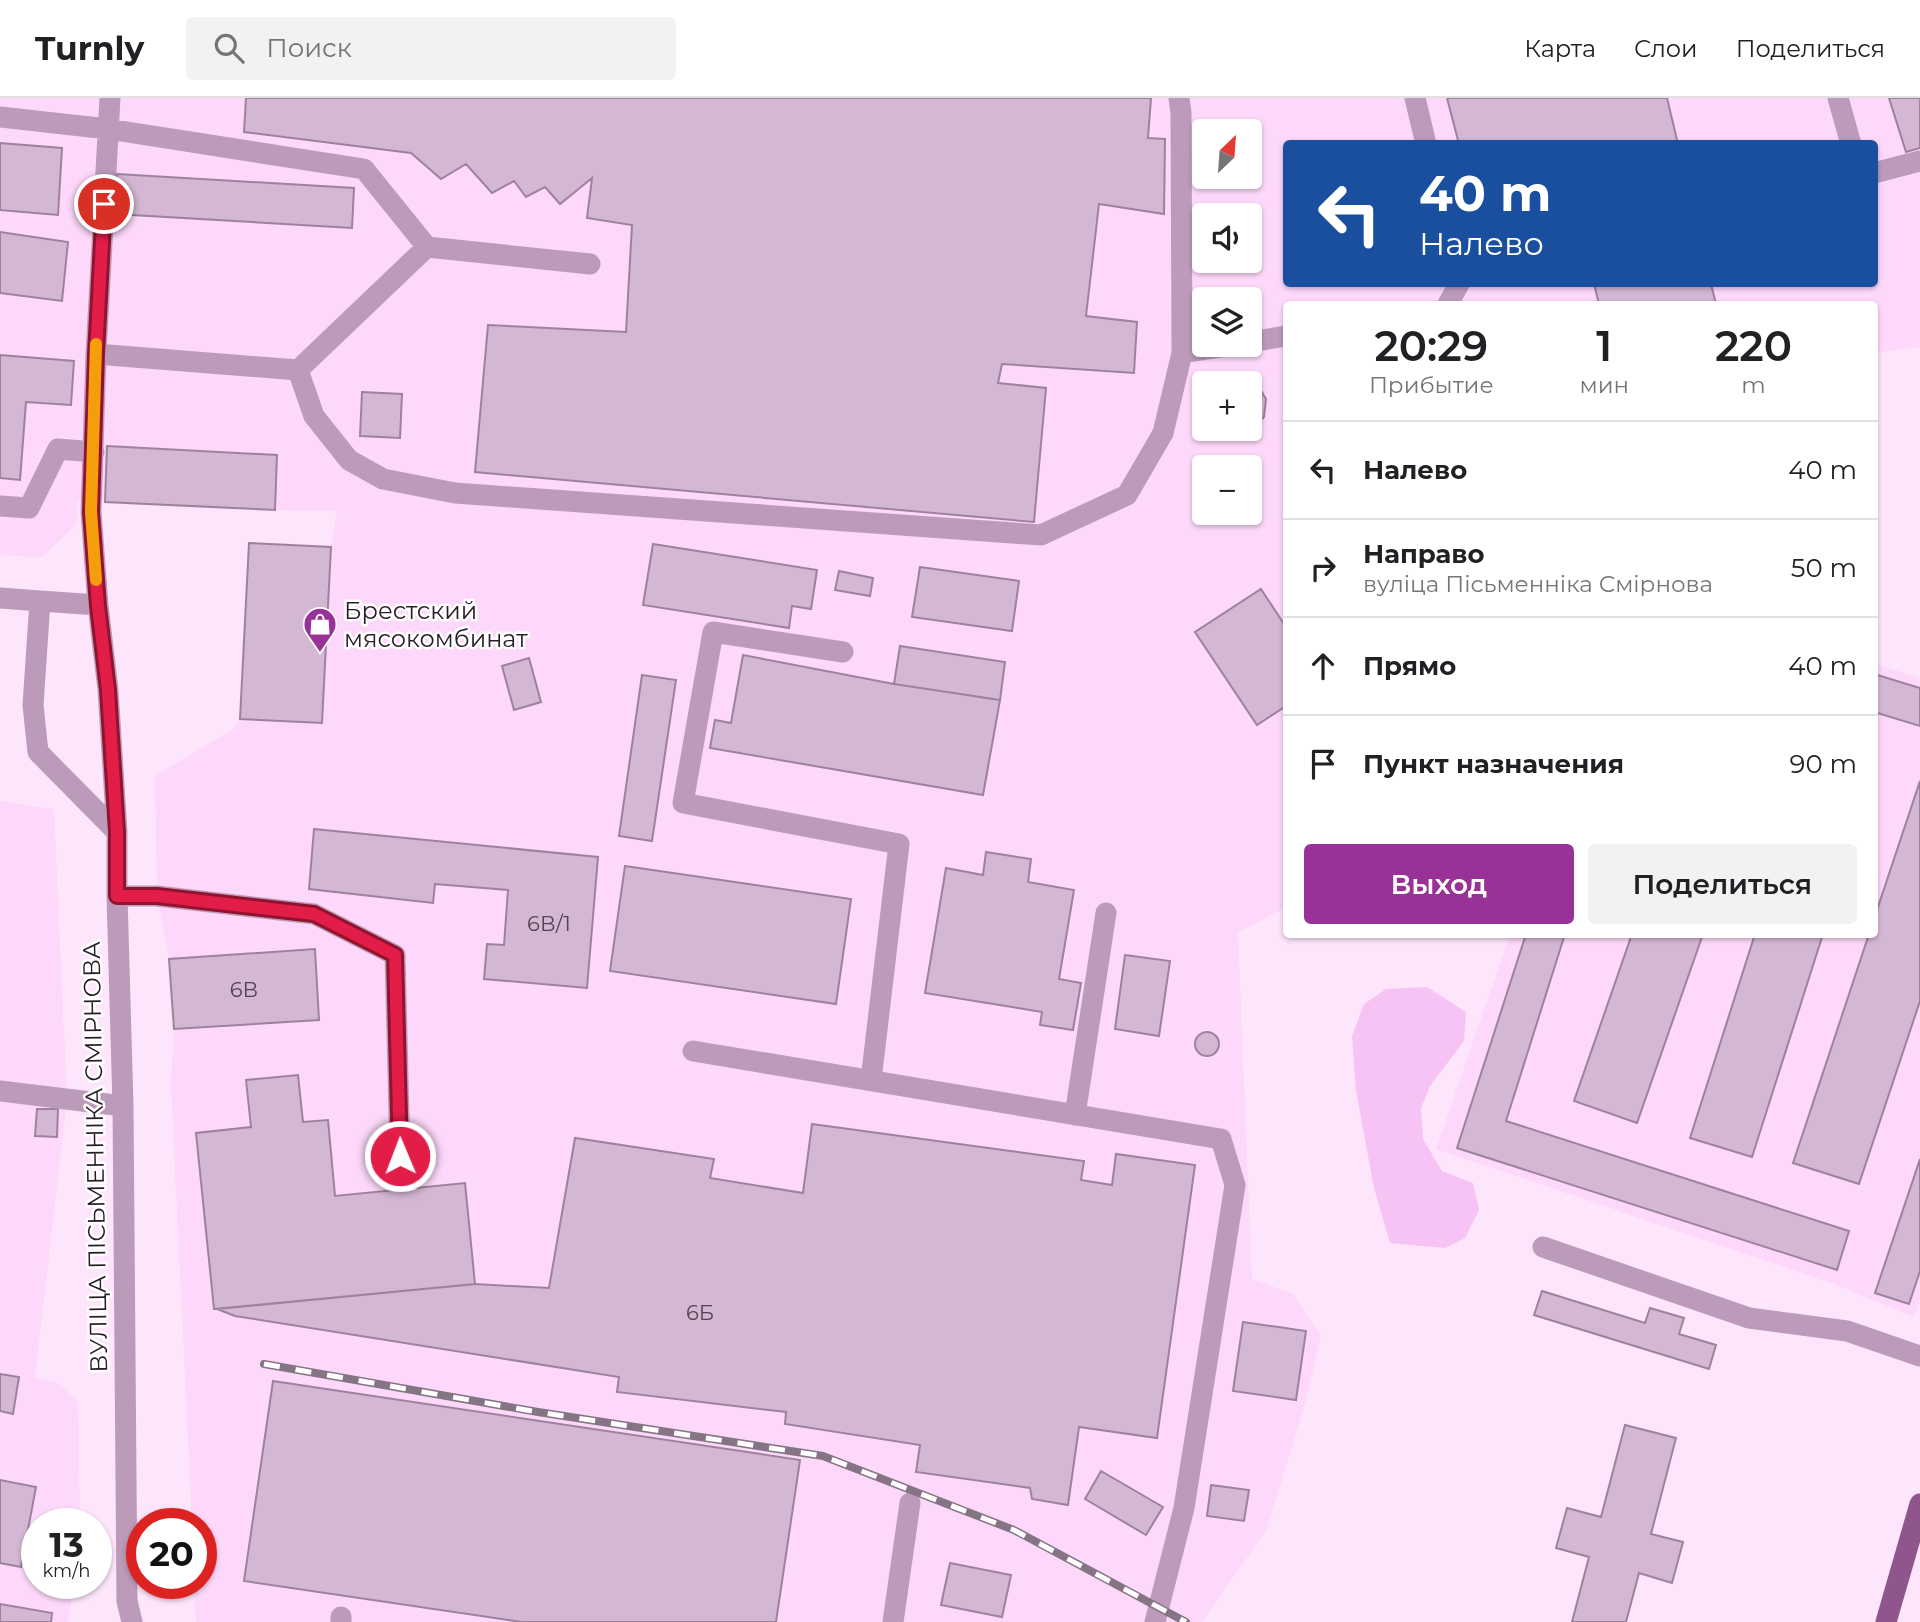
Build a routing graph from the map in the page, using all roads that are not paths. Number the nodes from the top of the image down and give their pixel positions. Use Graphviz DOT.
graph roads {
  1 [pos="110,98"];
  2 [pos="1180,98"];
  3 [pos="1415,98"];
  4 [pos="1838,98"];
  5 [pos="0,117"];
  6 [pos="108,129"];
  7 [pos="1425,140"];
  8 [pos="1850,140"];
  9 [pos="1920,161"];
  10 [pos="1878,172"];
  11 [pos="427,247"];
  12 [pos="590,264"];
  13 [pos="1283,336"];
  14 [pos="1262,340"];
  15 [pos="1192,351"];
  16 [pos="1182,353"];
  17 [pos="96,354"];
  18 [pos="298,370"];
  19 [pos="94,452"];
  20 [pos="0,506"];
  21 [pos="0,598"];
  22 [pos="40,601"];
  23 [pos="98,606"];
  24 [pos="843,652"];
  25 [pos="117,832"];
  26 [pos="117,896"];
  27 [pos="1106,913"];
  28 [pos="693,1051"];
  29 [pos="871,1080"];
  30 [pos="0,1091"];
  31 [pos="123,1106"];
  32 [pos="1075,1115"];
  33 [pos="400,1156"];
  34 [pos="1544,1247"];
  35 [pos="1920,1356"];
  36 [pos="910,1503"];
  37 [pos="1920,1504"];
  38 [pos="132,1622"];
  39 [pos="893,1622"];
  40 [pos="1155,1622"];
  41 [pos="1886,1622"];
  1 -- 6 [label="street, ВУЛІЦА ПІСЬМЕННІКА СМІРНОВА"];
  2 -- 16 [label="street"];
  3 -- 7 [label="street"];
  4 -- 8 [label="street"];
  5 -- 6 [label="street"];
  6 -- 11 [label="street"];
  6 -- 17 [label="street, ВУЛІЦА ПІСЬМЕННІКА СМІРНОВА"];
  9 -- 10 [label="street"];
  11 -- 12 [label="street"];
  11 -- 18 [label="street"];
  13 -- 14 [label="street"];
  15 -- 16 [label="street"];
  16 -- 18 [label="street"];
  17 -- 18 [label="street"];
  17 -- 19 [label="street, ВУЛІЦА ПІСЬМЕННІКА СМІРНОВА"];
  19 -- 20 [label="street"];
  19 -- 23 [label="street, ВУЛІЦА ПІСЬМЕННІКА СМІРНОВА"];
  21 -- 22 [label="street"];
  22 -- 23 [label="street"];
  22 -- 25 [label="street"];
  23 -- 25 [label="street, ВУЛІЦА ПІСЬМЕННІКА СМІРНОВА"];
  24 -- 29 [label="street"];
  25 -- 26 [label="street, ВУЛІЦА ПІСЬМЕННІКА СМІРНОВА"];
  26 -- 31 [label="street, ВУЛІЦА ПІСЬМЕННІКА СМІРНОВА"];
  26 -- 33 [label="street"];
  27 -- 32 [label="street"];
  28 -- 29 [label="street"];
  29 -- 32 [label="street"];
  30 -- 31 [label="street"];
  31 -- 38 [label="street, ВУЛІЦА ПІСЬМЕННІКА СМІРНОВА"];
  32 -- 40 [label="street"];
  34 -- 35 [label="street"];
  36 -- 39 [label="street"];
  37 -- 41 [label="main road"];
}
